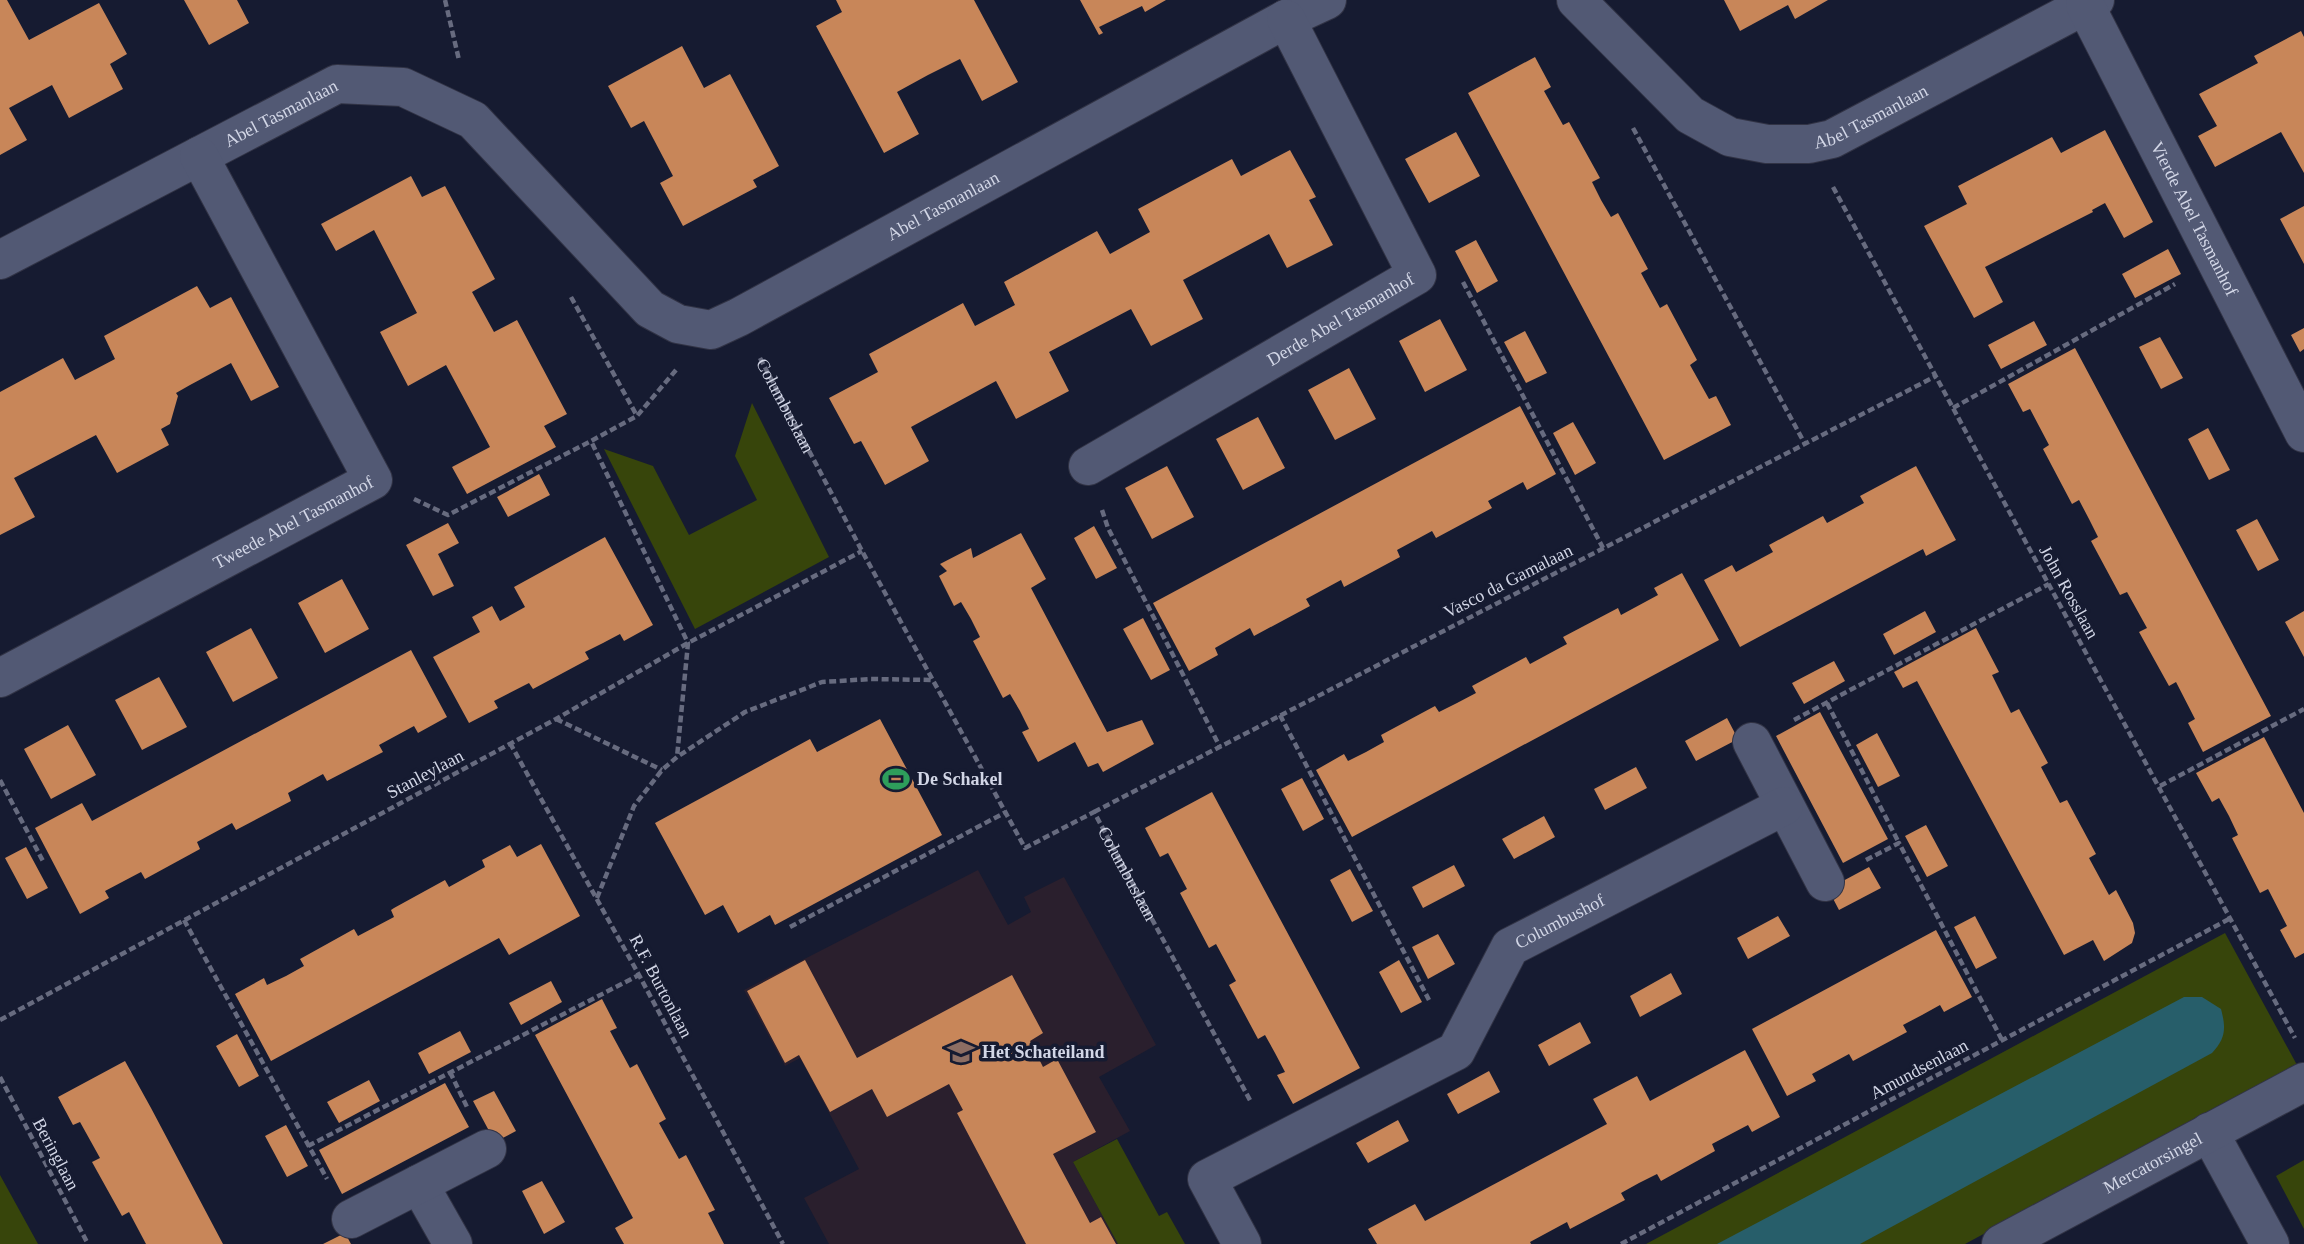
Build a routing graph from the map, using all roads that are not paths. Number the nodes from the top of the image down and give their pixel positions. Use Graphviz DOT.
graph roads {
  1 [pos="1327,0"];
  2 [pos="1576,0"];
  3 [pos="2090,3"];
  4 [pos="1286,19"];
  5 [pos="199,156"];
  6 [pos="0,260"];
  7 [pos="2304,433"];
  8 [pos="1088,466"];
  9 [pos="0,678"];
  10 [pos="1752,742"];
  11 [pos="1784,806"];
  12 [pos="1825,882"];
  13 [pos="2304,1082"];
  14 [pos="2209,1132"];
  15 [pos="487,1149"];
  16 [pos="419,1184"];
  17 [pos="351,1219"];
  18 [pos="453,1244"];
  19 [pos="1242,1244"];
  20 [pos="2001,1244"];
  21 [pos="2270,1244"];
  1 -- 4 [label="street, Abel Tasmanlaan"];
  2 -- 3 [label="street, Abel Tasmanlaan"];
  3 -- 7 [label="street, Vierde Abel Tasmanhof"];
  4 -- 5 [label="street, Abel Tasmanlaan"];
  4 -- 8 [label="street, Derde Abel Tasmanhof"];
  5 -- 6 [label="street, Abel Tasmanlaan"];
  5 -- 9 [label="street, Tweede Abel Tasmanhof"];
  10 -- 11 [label="street"];
  11 -- 12 [label="street"];
  11 -- 19 [label="street, Columbushof"];
  13 -- 14 [label="street, Mercatorsingel"];
  14 -- 20 [label="street, Mercatorsingel"];
  14 -- 21 [label="street"];
  15 -- 16 [label="street"];
  16 -- 17 [label="street"];
  16 -- 18 [label="street"];
}
